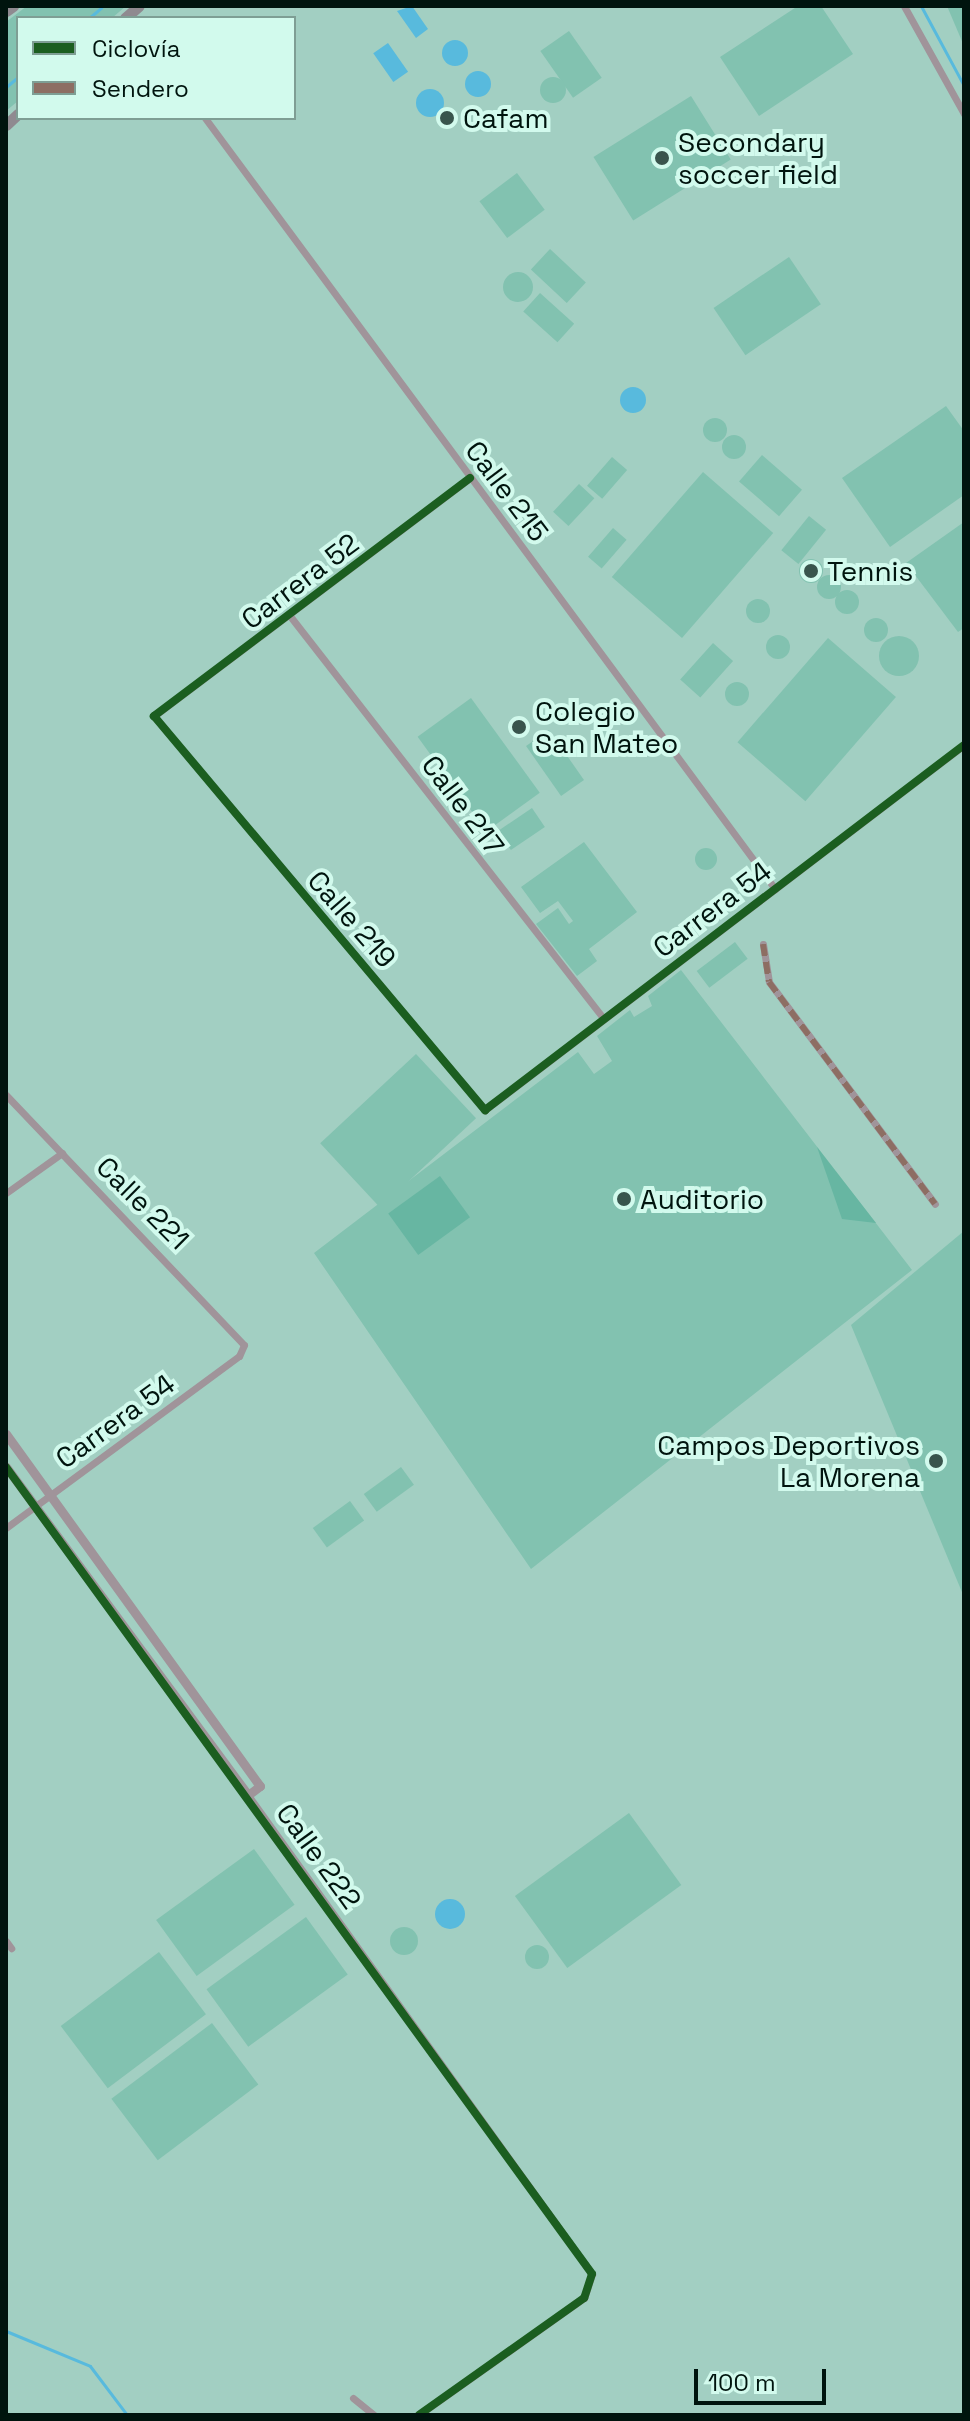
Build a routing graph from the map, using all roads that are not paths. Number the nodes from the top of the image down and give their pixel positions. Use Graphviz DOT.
graph roads {
  1 [pos="13,6"];
  2 [pos="904,6"];
  3 [pos="6,11"];
  4 [pos="964,114"];
  5 [pos="206,120"];
  6 [pos="470,478"];
  7 [pos="290,616"];
  8 [pos="154,716"];
  9 [pos="964,745"];
  10 [pos="775,889"];
  11 [pos="763,944"];
  12 [pos="604,1019"];
  13 [pos="6,1095"];
  14 [pos="488,1110"];
  15 [pos="62,1153"];
  16 [pos="6,1193"];
  17 [pos="935,1204"];
  18 [pos="244,1345"];
  19 [pos="6,1434"];
  20 [pos="6,1467"];
  21 [pos="50,1495"];
  22 [pos="35,1507"];
  23 [pos="6,1528"];
  24 [pos="248,1795"];
  25 [pos="353,2398"];
  26 [pos="374,2415"];
  27 [pos="419,2415"];
  1 -- 3 [label="highway"];
  2 -- 4 [label="street"];
  5 -- 6 [label="street, Calle 215"];
  6 -- 7 [label="street, Carrera 52"];
  6 -- 10 [label="street, Calle 215"];
  7 -- 8 [label="street, Carrera 52"];
  7 -- 12 [label="street, Calle 217"];
  8 -- 14 [label="street, Calle 219"];
  9 -- 10 [label="street, Carrera 54"];
  10 -- 12 [label="street, Carrera 54"];
  11 -- 17 [label="street"];
  12 -- 14 [label="street, Carrera 54"];
  13 -- 15 [label="street, Calle 221"];
  15 -- 16 [label="street"];
  15 -- 18 [label="street, Calle 221"];
  18 -- 21 [label="street, Carrera 54"];
  19 -- 21 [label="street, Calle 222"];
  20 -- 22 [label="street, Calle 222"];
  21 -- 22 [label="street, Carrera 54"];
  21 -- 24 [label="street, Calle 222"];
  22 -- 23 [label="street, Carrera 54"];
  22 -- 24 [label="street, Calle 222"];
  24 -- 27 [label="street, Calle 222"];
  25 -- 26 [label="street"];
}
